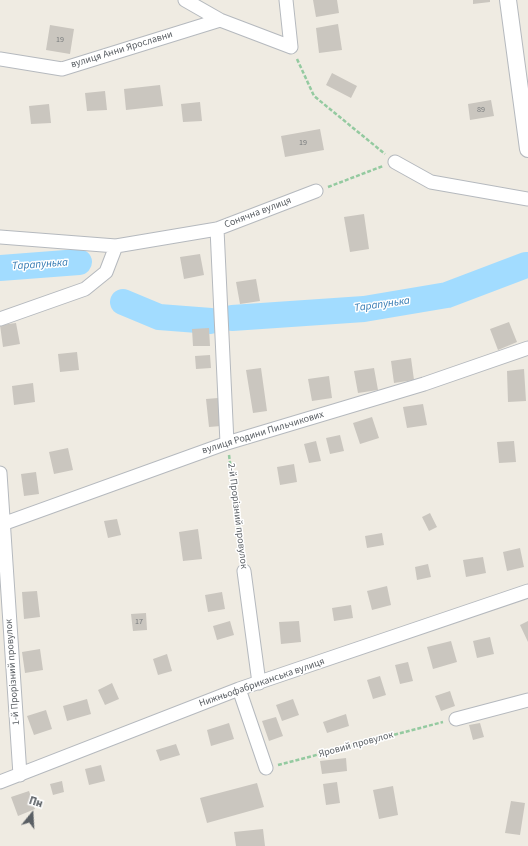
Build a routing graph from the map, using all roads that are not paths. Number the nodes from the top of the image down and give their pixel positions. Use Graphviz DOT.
graph roads {
  1 [pos="185,0"];
  2 [pos="286,0"];
  3 [pos="508,0"];
  4 [pos="220,20"];
  5 [pos="0,59"];
  6 [pos="528,149"];
  7 [pos="395,162"];
  8 [pos="316,191"];
  9 [pos="528,199"];
  10 [pos="217,229"];
  11 [pos="0,237"];
  12 [pos="116,246"];
  13 [pos="0,319"];
  14 [pos="528,348"];
  15 [pos="228,443"];
  16 [pos="0,473"];
  17 [pos="2,524"];
  18 [pos="244,571"];
  19 [pos="528,592"];
  20 [pos="259,683"];
  21 [pos="239,689"];
  22 [pos="528,700"];
  23 [pos="456,719"];
  24 [pos="266,768"];
  25 [pos="20,775"];
  26 [pos="0,782"];
  1 -- 4 [label="street"];
  2 -- 4 [label="street"];
  3 -- 6 [label="street"];
  4 -- 5 [label="street, вулиця Анни Ярославни"];
  7 -- 9 [label="street"];
  8 -- 10 [label="street, Сонячна вулиця"];
  10 -- 12 [label="street, Сонячна вулиця"];
  10 -- 15 [label="street"];
  11 -- 12 [label="street, Сонячна вулиця"];
  12 -- 13 [label="street"];
  14 -- 15 [label="street, вулиця Родини Пильчикових"];
  15 -- 17 [label="street, вулиця Родини Пильчикових"];
  16 -- 17 [label="street, 1-й Прорізний провулок"];
  17 -- 25 [label="street, 1-й Прорізний провулок"];
  18 -- 20 [label="street, 2-й Прорізний провулок"];
  19 -- 20 [label="street, Нижньофабриканська вулиця"];
  20 -- 21 [label="street, Нижньофабриканська вулиця"];
  21 -- 24 [label="street"];
  21 -- 25 [label="street, Нижньофабриканська вулиця"];
  22 -- 23 [label="street"];
  25 -- 26 [label="street, Нижньофабриканська вулиця"];
}
